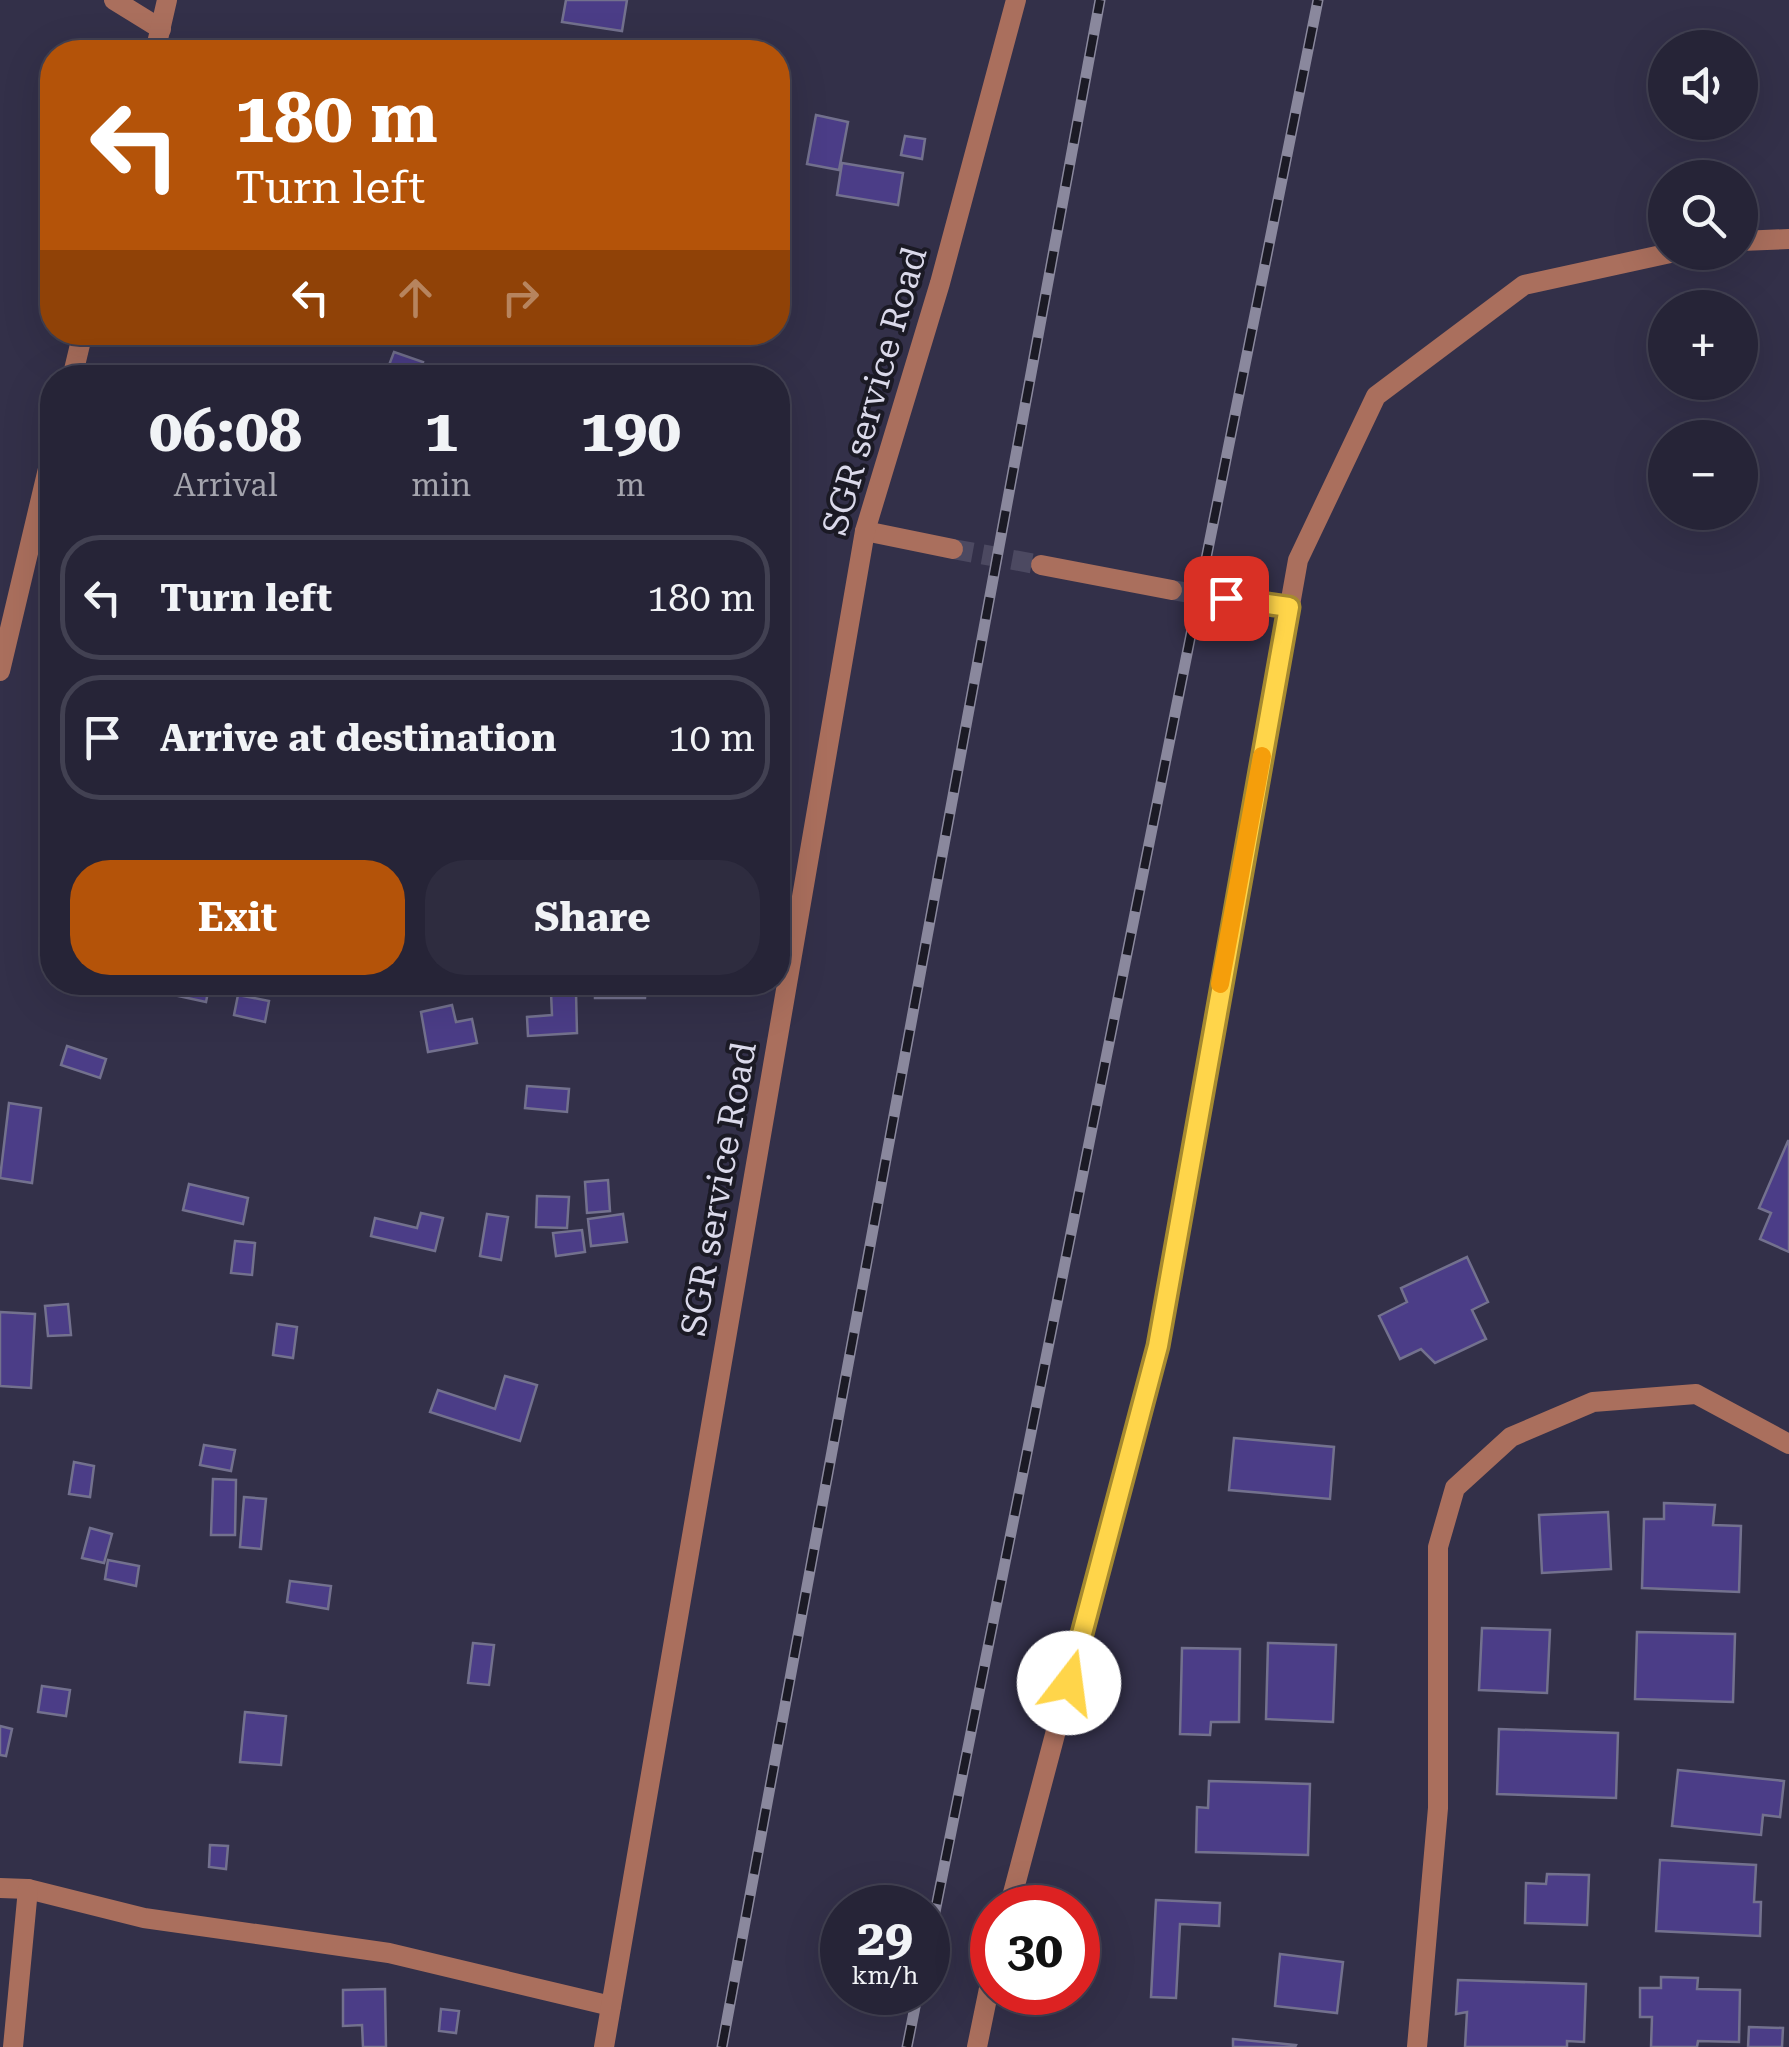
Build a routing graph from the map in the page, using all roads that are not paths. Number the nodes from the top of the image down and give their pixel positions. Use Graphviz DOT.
graph roads {
  1 [pos="114,0"];
  2 [pos="167,0"];
  3 [pos="1016,0"];
  4 [pos="161,29"];
  5 [pos="158,40"];
  6 [pos="1789,240"];
  7 [pos="1758,241"];
  8 [pos="1648,258"];
  9 [pos="40,503"];
  10 [pos="865,531"];
  11 [pos="953,549"];
  12 [pos="1041,566"];
  13 [pos="1172,590"];
  14 [pos="1226,598"];
  15 [pos="1289,607"];
  16 [pos="0,671"];
  17 [pos="790,967"];
  18 [pos="785,995"];
  19 [pos="1789,1444"];
  20 [pos="1015,1885"];
  21 [pos="0,1888"];
  22 [pos="28,1889"];
  23 [pos="611,2006"];
  24 [pos="983,2015"];
  25 [pos="13,2047"];
  26 [pos="604,2047"];
  27 [pos="976,2047"];
  28 [pos="1417,2047"];
  1 -- 4 [label="street"];
  2 -- 4 [label="street"];
  3 -- 10 [label="street, SGR service Road"];
  4 -- 5 [label="street"];
  6 -- 7 [label="street"];
  8 -- 15 [label="street"];
  9 -- 16 [label="street"];
  10 -- 11 [label="street"];
  10 -- 17 [label="street, SGR service Road"];
  12 -- 13 [label="street"];
  14 -- 15 [label="street"];
  15 -- 20 [label="street"];
  18 -- 23 [label="street, SGR service Road"];
  19 -- 28 [label="street"];
  21 -- 22 [label="street"];
  22 -- 23 [label="street"];
  22 -- 25 [label="street"];
  23 -- 26 [label="street, SGR service Road"];
  24 -- 27 [label="street"];
}
